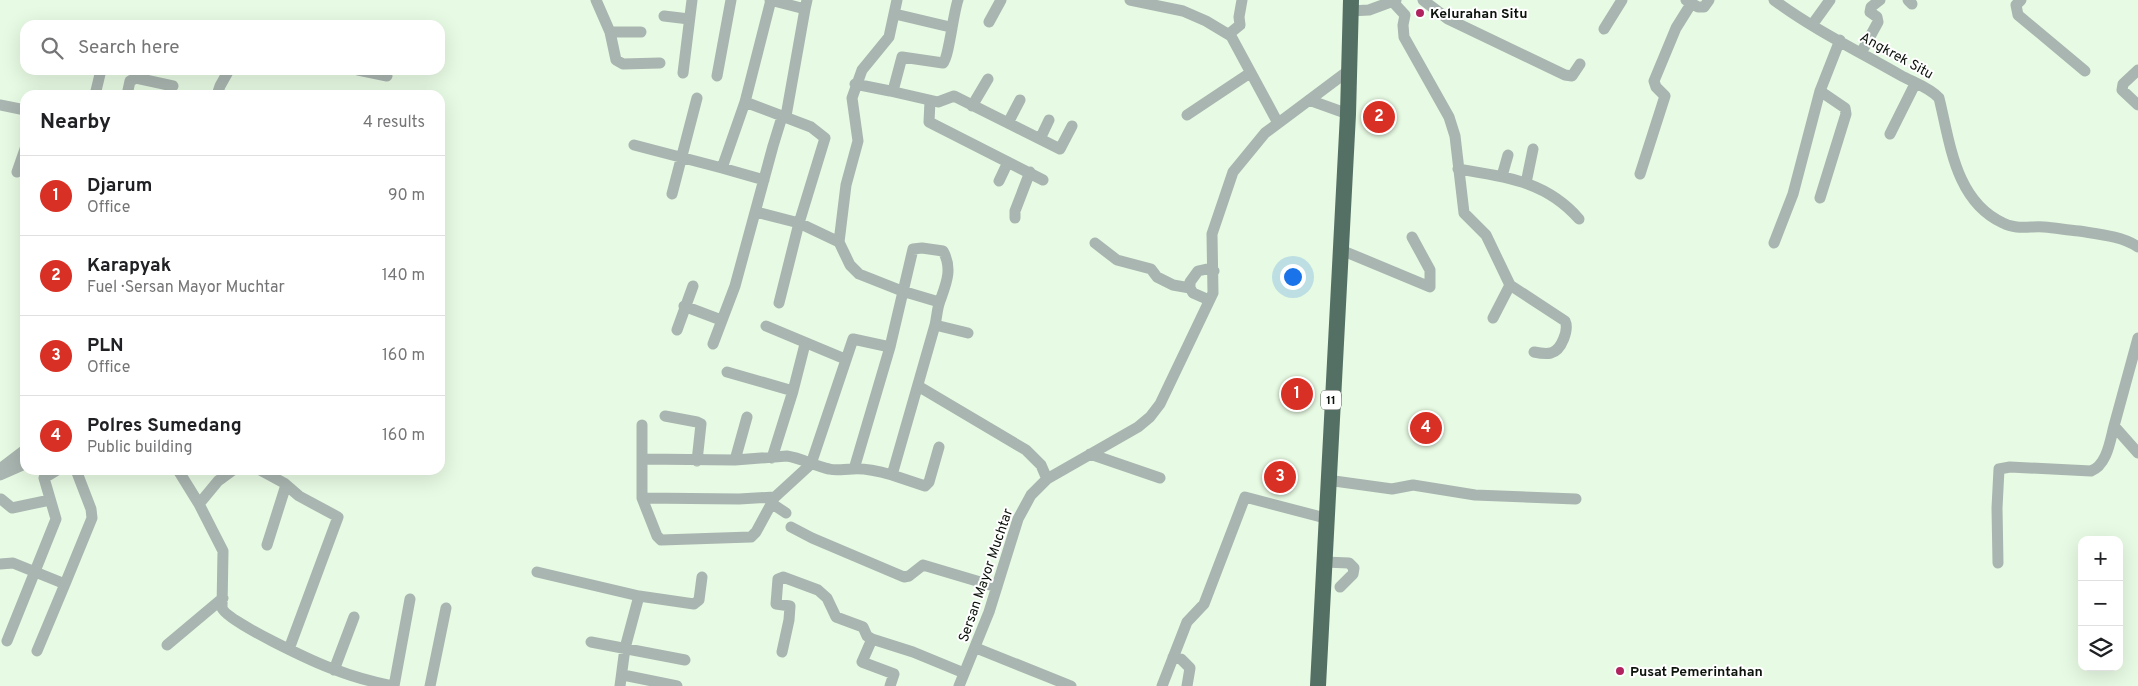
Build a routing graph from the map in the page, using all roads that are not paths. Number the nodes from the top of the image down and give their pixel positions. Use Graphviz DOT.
graph roads {
  1 [pos="596,0"];
  2 [pos="692,0"];
  3 [pos="732,0"];
  4 [pos="770,0"];
  5 [pos="896,0"];
  6 [pos="958,0"];
  7 [pos="1001,0"];
  8 [pos="1130,0"];
  9 [pos="1242,0"];
  10 [pos="1423,0"];
  11 [pos="1622,0"];
  12 [pos="1709,0"];
  13 [pos="1830,0"];
  14 [pos="1880,0"];
  15 [pos="2020,0"];
  16 [pos="1394,1"];
  17 [pos="1777,1"];
  18 [pos="1688,2"];
  19 [pos="806,4"];
  20 [pos="1356,5"];
  21 [pos="1184,6"];
  22 [pos="895,14"];
  23 [pos="664,16"];
  24 [pos="689,19"];
  25 [pos="989,22"];
  26 [pos="1812,25"];
  27 [pos="950,27"];
  28 [pos="1604,29"];
  29 [pos="610,32"];
  30 [pos="641,32"];
  31 [pos="1229,34"];
  32 [pos="1840,40"];
  33 [pos="1861,53"];
  34 [pos="660,62"];
  35 [pos="1580,64"];
  36 [pos="2085,70"];
  37 [pos="2138,70"];
  38 [pos="1348,71"];
  39 [pos="683,73"];
  40 [pos="1250,73"];
  41 [pos="101,75"];
  42 [pos="227,75"];
  43 [pos="381,75"];
  44 [pos="386,76"];
  45 [pos="717,76"];
  46 [pos="988,79"];
  47 [pos="856,84"];
  48 [pos="1915,84"];
  49 [pos="173,86"];
  50 [pos="96,90"];
  51 [pos="128,90"];
  52 [pos="219,90"];
  53 [pos="890,91"];
  54 [pos="1820,91"];
  55 [pos="697,98"];
  56 [pos="1020,100"];
  57 [pos="1309,100"];
  58 [pos="930,101"];
  59 [pos="745,102"];
  60 [pos="0,105"];
  61 [pos="2138,105"];
  62 [pos="972,106"];
  63 [pos="20,109"];
  64 [pos="1348,114"];
  65 [pos="1188,115"];
  66 [pos="786,116"];
  67 [pos="1049,120"];
  68 [pos="1278,122"];
  69 [pos="1008,123"];
  70 [pos="1072,126"];
  71 [pos="1890,134"];
  72 [pos="1040,139"];
  73 [pos="634,145"];
  74 [pos="1533,149"];
  75 [pos="1508,155"];
  76 [pos="681,158"];
  77 [pos="1008,162"];
  78 [pos="20,163"];
  79 [pos="722,168"];
  80 [pos="1458,169"];
  81 [pos="17,172"];
  82 [pos="1030,172"];
  83 [pos="1640,174"];
  84 [pos="1502,176"];
  85 [pos="764,180"];
  86 [pos="1044,180"];
  87 [pos="999,181"];
  88 [pos="1526,183"];
  89 [pos="672,194"];
  90 [pos="1820,198"];
  91 [pos="756,212"];
  92 [pos="1015,218"];
  93 [pos="1579,219"];
  94 [pos="799,223"];
  95 [pos="1412,236"];
  96 [pos="839,242"];
  97 [pos="1095,243"];
  98 [pos="1774,243"];
  99 [pos="2138,247"];
  100 [pos="1341,250"];
  101 [pos="1214,271"];
  102 [pos="1510,285"];
  103 [pos="693,286"];
  104 [pos="1190,288"];
  105 [pos="902,291"];
  106 [pos="1209,300"];
  107 [pos="939,302"];
  108 [pos="779,303"];
  109 [pos="684,306"];
  110 [pos="1493,318"];
  111 [pos="721,320"];
  112 [pos="935,324"];
  113 [pos="766,326"];
  114 [pos="678,330"];
  115 [pos="968,333"];
  116 [pos="2138,338"];
  117 [pos="713,344"];
  118 [pos="805,344"];
  119 [pos="890,347"];
  120 [pos="1534,352"];
  121 [pos="2136,354"];
  122 [pos="845,359"];
  123 [pos="727,372"];
  124 [pos="918,386"];
  125 [pos="793,391"];
  126 [pos="665,416"];
  127 [pos="747,417"];
  128 [pos="642,426"];
  129 [pos="2114,426"];
  130 [pos="939,446"];
  131 [pos="20,454"];
  132 [pos="1090,454"];
  133 [pos="2138,454"];
  134 [pos="772,458"];
  135 [pos="642,459"];
  136 [pos="735,460"];
  137 [pos="697,461"];
  138 [pos="811,464"];
  139 [pos="20,466"];
  140 [pos="0,469"];
  141 [pos="854,469"];
  142 [pos="0,475"];
  143 [pos="48,475"];
  144 [pos="78,475"];
  145 [pos="181,475"];
  146 [pos="226,475"];
  147 [pos="269,475"];
  148 [pos="892,476"];
  149 [pos="1160,478"];
  150 [pos="1047,479"];
  151 [pos="1327,480"];
  152 [pos="286,485"];
  153 [pos="0,497"];
  154 [pos="642,498"];
  155 [pos="1576,499"];
  156 [pos="50,500"];
  157 [pos="199,504"];
  158 [pos="778,506"];
  159 [pos="1325,518"];
  160 [pos="791,527"];
  161 [pos="266,545"];
  162 [pos="1324,562"];
  163 [pos="1998,563"];
  164 [pos="0,564"];
  165 [pos="537,572"];
  166 [pos="34,574"];
  167 [pos="702,577"];
  168 [pos="65,584"];
  169 [pos="997,587"];
  170 [pos="1340,587"];
  171 [pos="638,596"];
  172 [pos="223,598"];
  173 [pos="410,599"];
  174 [pos="446,608"];
  175 [pos="354,617"];
  176 [pos="872,639"];
  177 [pos="7,641"];
  178 [pos="592,642"];
  179 [pos="166,645"];
  180 [pos="626,648"];
  181 [pos="976,648"];
  182 [pos="289,649"];
  183 [pos="37,651"];
  184 [pos="782,652"];
  185 [pos="1173,657"];
  186 [pos="685,660"];
  187 [pos="334,670"];
  188 [pos="964,672"];
  189 [pos="621,680"];
  190 [pos="393,686"];
  191 [pos="430,686"];
  192 [pos="677,686"];
  193 [pos="890,686"];
  194 [pos="960,686"];
  195 [pos="1071,686"];
  196 [pos="1162,686"];
  197 [pos="1186,686"];
  198 [pos="1318,686"];
  1 -- 29 [label="street"];
  2 -- 24 [label="street"];
  3 -- 45 [label="street"];
  4 -- 19 [label="street"];
  4 -- 59 [label="street"];
  5 -- 22 [label="street"];
  6 -- 27 [label="street"];
  7 -- 25 [label="street"];
  8 -- 21 [label="street"];
  9 -- 31 [label="street"];
  10 -- 35 [label="street"];
  11 -- 28 [label="street"];
  12 -- 18 [label="street"];
  13 -- 26 [label="street"];
  14 -- 33 [label="street"];
  15 -- 36 [label="street"];
  16 -- 20 [label="street"];
  16 -- 80 [label="street"];
  17 -- 26 [label="street, Angkrek Situ"];
  18 -- 83 [label="street"];
  19 -- 66 [label="street"];
  20 -- 38 [label="highway, 11"];
  21 -- 31 [label="street"];
  22 -- 27 [label="street"];
  22 -- 47 [label="street"];
  23 -- 24 [label="street"];
  24 -- 39 [label="street"];
  26 -- 32 [label="street, Angkrek Situ"];
  27 -- 53 [label="street"];
  29 -- 30 [label="street"];
  29 -- 34 [label="street"];
  31 -- 40 [label="street"];
  32 -- 33 [label="street, Angkrek Situ"];
  32 -- 54 [label="street"];
  33 -- 48 [label="street, Angkrek Situ"];
  37 -- 61 [label="street"];
  38 -- 57 [label="street, Sersan Mayor Muchtar"];
  38 -- 64 [label="highway, 11"];
  40 -- 65 [label="street"];
  40 -- 68 [label="street"];
  41 -- 50 [label="street"];
  42 -- 52 [label="street"];
  43 -- 44 [label="street"];
  46 -- 62 [label="street"];
  47 -- 53 [label="street"];
  47 -- 96 [label="street"];
  48 -- 71 [label="street"];
  48 -- 99 [label="street, Angkrek Situ"];
  49 -- 51 [label="street"];
  53 -- 58 [label="street"];
  54 -- 90 [label="street"];
  54 -- 98 [label="street"];
  55 -- 76 [label="street"];
  56 -- 69 [label="street"];
  57 -- 64 [label="street"];
  57 -- 68 [label="street, Sersan Mayor Muchtar"];
  58 -- 62 [label="street"];
  58 -- 77 [label="street"];
  59 -- 66 [label="street"];
  59 -- 79 [label="street"];
  60 -- 63 [label="street"];
  62 -- 69 [label="street"];
  64 -- 100 [label="highway, 11"];
  66 -- 85 [label="street"];
  66 -- 94 [label="street"];
  67 -- 72 [label="street"];
  68 -- 101 [label="street, Sersan Mayor Muchtar"];
  69 -- 72 [label="street"];
  70 -- 72 [label="street"];
  73 -- 76 [label="street"];
  74 -- 88 [label="street"];
  75 -- 84 [label="street"];
  76 -- 79 [label="street"];
  76 -- 89 [label="street"];
  77 -- 82 [label="street"];
  77 -- 87 [label="street"];
  78 -- 81 [label="street"];
  79 -- 85 [label="street"];
  80 -- 84 [label="street"];
  80 -- 102 [label="street"];
  82 -- 86 [label="street"];
  82 -- 92 [label="street"];
  84 -- 88 [label="street"];
  85 -- 91 [label="street"];
  88 -- 93 [label="street"];
  91 -- 94 [label="street"];
  91 -- 111 [label="street"];
  94 -- 96 [label="street"];
  94 -- 108 [label="street"];
  95 -- 100 [label="street"];
  96 -- 105 [label="street"];
  97 -- 104 [label="street"];
  100 -- 151 [label="highway, 11"];
  101 -- 104 [label="street"];
  101 -- 106 [label="street, Sersan Mayor Muchtar"];
  102 -- 110 [label="street"];
  102 -- 120 [label="street"];
  103 -- 109 [label="street"];
  104 -- 106 [label="street"];
  105 -- 107 [label="street"];
  105 -- 107 [label="street"];
  105 -- 119 [label="street"];
  106 -- 132 [label="street, Sersan Mayor Muchtar"];
  107 -- 112 [label="street"];
  109 -- 111 [label="street"];
  109 -- 114 [label="street"];
  111 -- 117 [label="street"];
  112 -- 115 [label="street"];
  112 -- 124 [label="street"];
  113 -- 118 [label="street"];
  116 -- 121 [label="street"];
  118 -- 122 [label="street"];
  118 -- 125 [label="street"];
  119 -- 122 [label="street"];
  119 -- 141 [label="street"];
  121 -- 129 [label="street"];
  122 -- 138 [label="street"];
  123 -- 125 [label="street"];
  124 -- 148 [label="street"];
  124 -- 150 [label="street"];
  125 -- 134 [label="street"];
  126 -- 137 [label="street"];
  127 -- 136 [label="street"];
  128 -- 135 [label="street"];
  129 -- 133 [label="street"];
  129 -- 163 [label="street"];
  130 -- 148 [label="street"];
  131 -- 140 [label="street"];
  132 -- 149 [label="street"];
  132 -- 150 [label="street, Sersan Mayor Muchtar"];
  134 -- 136 [label="street"];
  134 -- 138 [label="street"];
  135 -- 137 [label="street"];
  135 -- 154 [label="street"];
  136 -- 137 [label="street"];
  138 -- 141 [label="street"];
  138 -- 158 [label="street"];
  139 -- 142 [label="street"];
  141 -- 148 [label="street"];
  143 -- 156 [label="street"];
  144 -- 168 [label="street"];
  145 -- 157 [label="street"];
  146 -- 157 [label="street"];
  147 -- 152 [label="street"];
  150 -- 169 [label="street, Sersan Mayor Muchtar"];
  151 -- 155 [label="street"];
  151 -- 159 [label="highway, 11"];
  152 -- 161 [label="street"];
  152 -- 182 [label="street"];
  153 -- 156 [label="street"];
  154 -- 158 [label="street"];
  154 -- 158 [label="street"];
  156 -- 166 [label="street"];
  157 -- 172 [label="street"];
  159 -- 162 [label="highway, 11"];
  159 -- 185 [label="street"];
  160 -- 169 [label="street"];
  162 -- 170 [label="street"];
  162 -- 198 [label="highway, 11"];
  164 -- 166 [label="street"];
  165 -- 171 [label="street"];
  166 -- 168 [label="street"];
  166 -- 177 [label="street"];
  167 -- 171 [label="street"];
  168 -- 183 [label="street"];
  169 -- 181 [label="street, Sersan Mayor Muchtar"];
  171 -- 180 [label="street"];
  172 -- 179 [label="street"];
  172 -- 182 [label="street"];
  173 -- 190 [label="street"];
  174 -- 191 [label="street"];
  175 -- 187 [label="street"];
  176 -- 184 [label="street"];
  176 -- 188 [label="street"];
  176 -- 193 [label="street"];
  178 -- 180 [label="street"];
  180 -- 186 [label="street"];
  180 -- 189 [label="street"];
  181 -- 188 [label="street, Sersan Mayor Muchtar"];
  181 -- 195 [label="street"];
  182 -- 187 [label="street"];
  185 -- 196 [label="street"];
  185 -- 197 [label="street"];
  187 -- 190 [label="street"];
  188 -- 194 [label="street, Sersan Mayor Muchtar"];
  189 -- 192 [label="street"];
}
